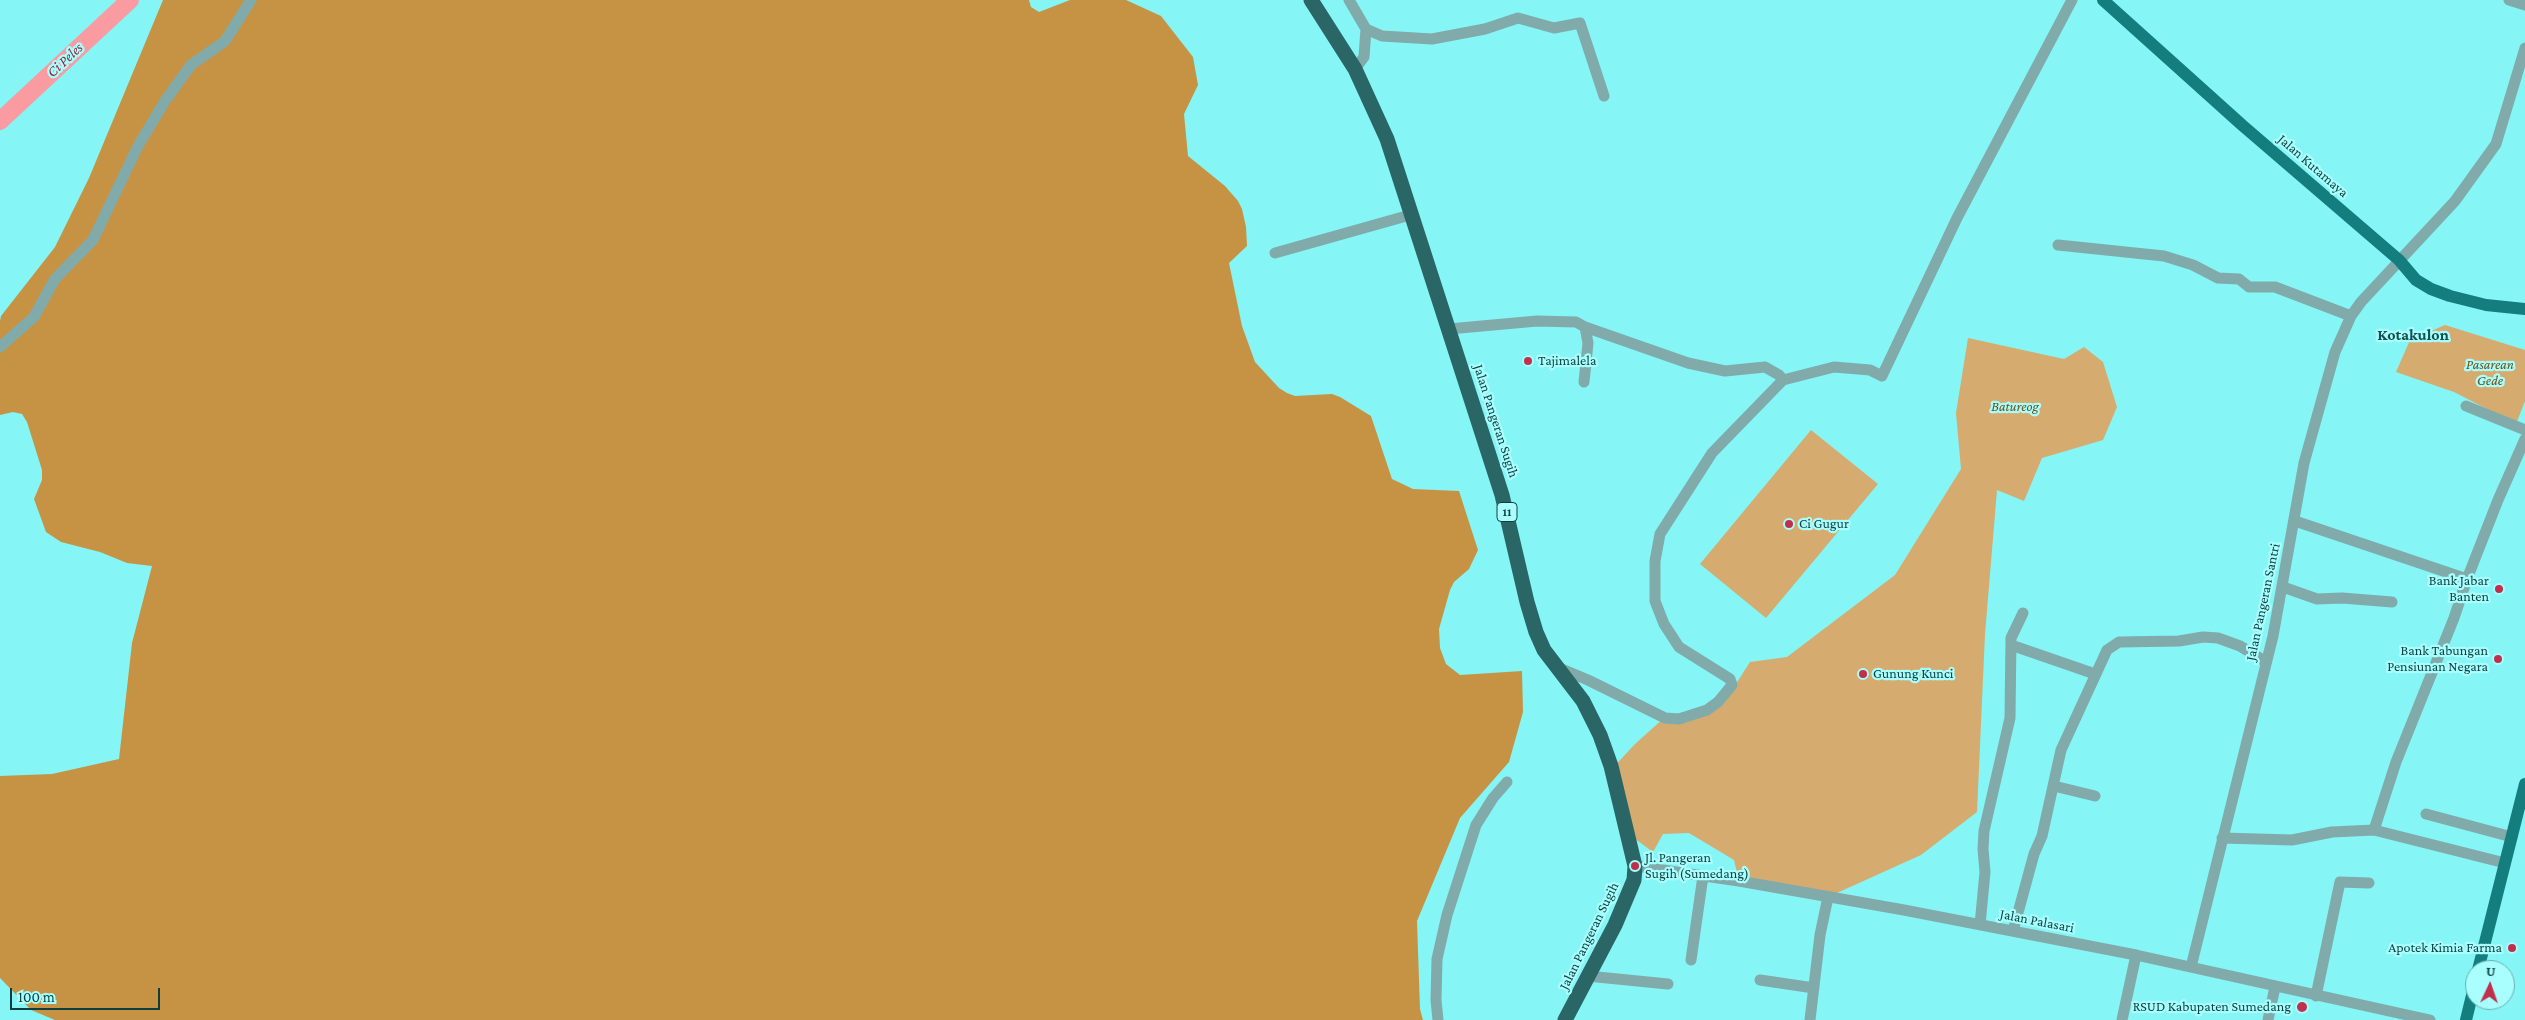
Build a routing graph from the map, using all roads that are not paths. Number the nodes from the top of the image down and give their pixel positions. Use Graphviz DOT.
graph roads {
  1 [pos="251,0"];
  2 [pos="1311,0"];
  3 [pos="1349,0"];
  4 [pos="2072,0"];
  5 [pos="2103,0"];
  6 [pos="2509,0"];
  7 [pos="2525,5"];
  8 [pos="1366,29"];
  9 [pos="2525,48"];
  10 [pos="1355,70"];
  11 [pos="1604,96"];
  12 [pos="1410,215"];
  13 [pos="2058,245"];
  14 [pos="1275,253"];
  15 [pos="2399,260"];
  16 [pos="2525,309"];
  17 [pos="2351,316"];
  18 [pos="1586,327"];
  19 [pos="1449,329"];
  20 [pos="0,347"];
  21 [pos="1783,380"];
  22 [pos="1584,382"];
  23 [pos="2466,406"];
  24 [pos="2525,430"];
  25 [pos="2525,439"];
  26 [pos="2295,521"];
  27 [pos="2467,579"];
  28 [pos="2282,587"];
  29 [pos="2392,602"];
  30 [pos="2023,613"];
  31 [pos="2011,645"];
  32 [pos="2266,662"];
  33 [pos="1556,666"];
  34 [pos="2095,674"];
  35 [pos="1507,782"];
  36 [pos="2525,784"];
  37 [pos="2054,786"];
  38 [pos="2095,796"];
  39 [pos="2523,802"];
  40 [pos="2426,814"];
  41 [pos="2374,830"];
  42 [pos="2512,837"];
  43 [pos="2222,838"];
  44 [pos="2505,863"];
  45 [pos="1635,866"];
  46 [pos="1703,876"];
  47 [pos="2369,883"];
  48 [pos="1828,897"];
  49 [pos="1980,925"];
  50 [pos="2013,931"];
  51 [pos="2136,955"];
  52 [pos="1691,960"];
  53 [pos="2481,960"];
  54 [pos="2191,967"];
  55 [pos="1587,976"];
  56 [pos="1760,980"];
  57 [pos="1668,984"];
  58 [pos="2275,987"];
  59 [pos="1814,988"];
  60 [pos="2316,996"];
  61 [pos="1438,1020"];
  62 [pos="1565,1020"];
  63 [pos="1810,1020"];
  64 [pos="2122,1020"];
  65 [pos="2268,1020"];
  66 [pos="2430,1020"];
  1 -- 20 [label="street"];
  2 -- 10 [label="highway, Jalan Pangeran Sugih / 11"];
  3 -- 8 [label="street"];
  4 -- 21 [label="street"];
  5 -- 15 [label="main road, Jalan Kutamaya"];
  6 -- 7 [label="street"];
  8 -- 10 [label="street"];
  8 -- 11 [label="street"];
  9 -- 15 [label="street, Jalan Pangeran Santri"];
  10 -- 12 [label="highway, Jalan Pangeran Sugih / 11"];
  12 -- 14 [label="street"];
  12 -- 19 [label="highway, Jalan Pangeran Sugih / 11"];
  13 -- 17 [label="street"];
  15 -- 16 [label="main road, Jalan Kutamaya"];
  15 -- 17 [label="street, Jalan Pangeran Santri"];
  17 -- 26 [label="street, Jalan Pangeran Santri"];
  18 -- 19 [label="street"];
  18 -- 21 [label="street"];
  18 -- 22 [label="street"];
  19 -- 33 [label="highway, Jalan Pangeran Sugih / 11"];
  21 -- 33 [label="street"];
  23 -- 24 [label="street"];
  25 -- 27 [label="street"];
  26 -- 27 [label="street"];
  26 -- 28 [label="street, Jalan Pangeran Santri"];
  27 -- 41 [label="street"];
  28 -- 29 [label="street"];
  28 -- 32 [label="street, Jalan Pangeran Santri"];
  30 -- 31 [label="street"];
  31 -- 34 [label="street"];
  31 -- 49 [label="street"];
  32 -- 34 [label="street"];
  32 -- 43 [label="street, Jalan Pangeran Santri"];
  33 -- 45 [label="highway, Jalan Pangeran Sugih / 11"];
  34 -- 37 [label="street"];
  35 -- 61 [label="street"];
  36 -- 39 [label="main road"];
  37 -- 38 [label="street"];
  37 -- 50 [label="street"];
  39 -- 42 [label="main road"];
  40 -- 42 [label="street"];
  41 -- 43 [label="street"];
  41 -- 44 [label="street"];
  42 -- 44 [label="main road"];
  43 -- 54 [label="street, Jalan Pangeran Santri"];
  44 -- 53 [label="main road"];
  45 -- 46 [label="street, Jalan Palasari"];
  45 -- 55 [label="highway, Jalan Pangeran Sugih / 11"];
  46 -- 48 [label="street, Jalan Palasari"];
  46 -- 52 [label="street"];
  47 -- 60 [label="street"];
  48 -- 49 [label="street, Jalan Palasari"];
  48 -- 59 [label="street"];
  49 -- 50 [label="street, Jalan Palasari"];
  50 -- 51 [label="street, Jalan Palasari"];
  51 -- 54 [label="street, Jalan Palasari"];
  51 -- 64 [label="street"];
  54 -- 58 [label="street, Jalan Palasari"];
  55 -- 57 [label="street"];
  55 -- 62 [label="highway, Jalan Pangeran Sugih / 11"];
  56 -- 59 [label="street"];
  58 -- 60 [label="street, Jalan Palasari"];
  58 -- 65 [label="street"];
  59 -- 63 [label="street"];
  60 -- 66 [label="street, Jalan Palasari"];
}
